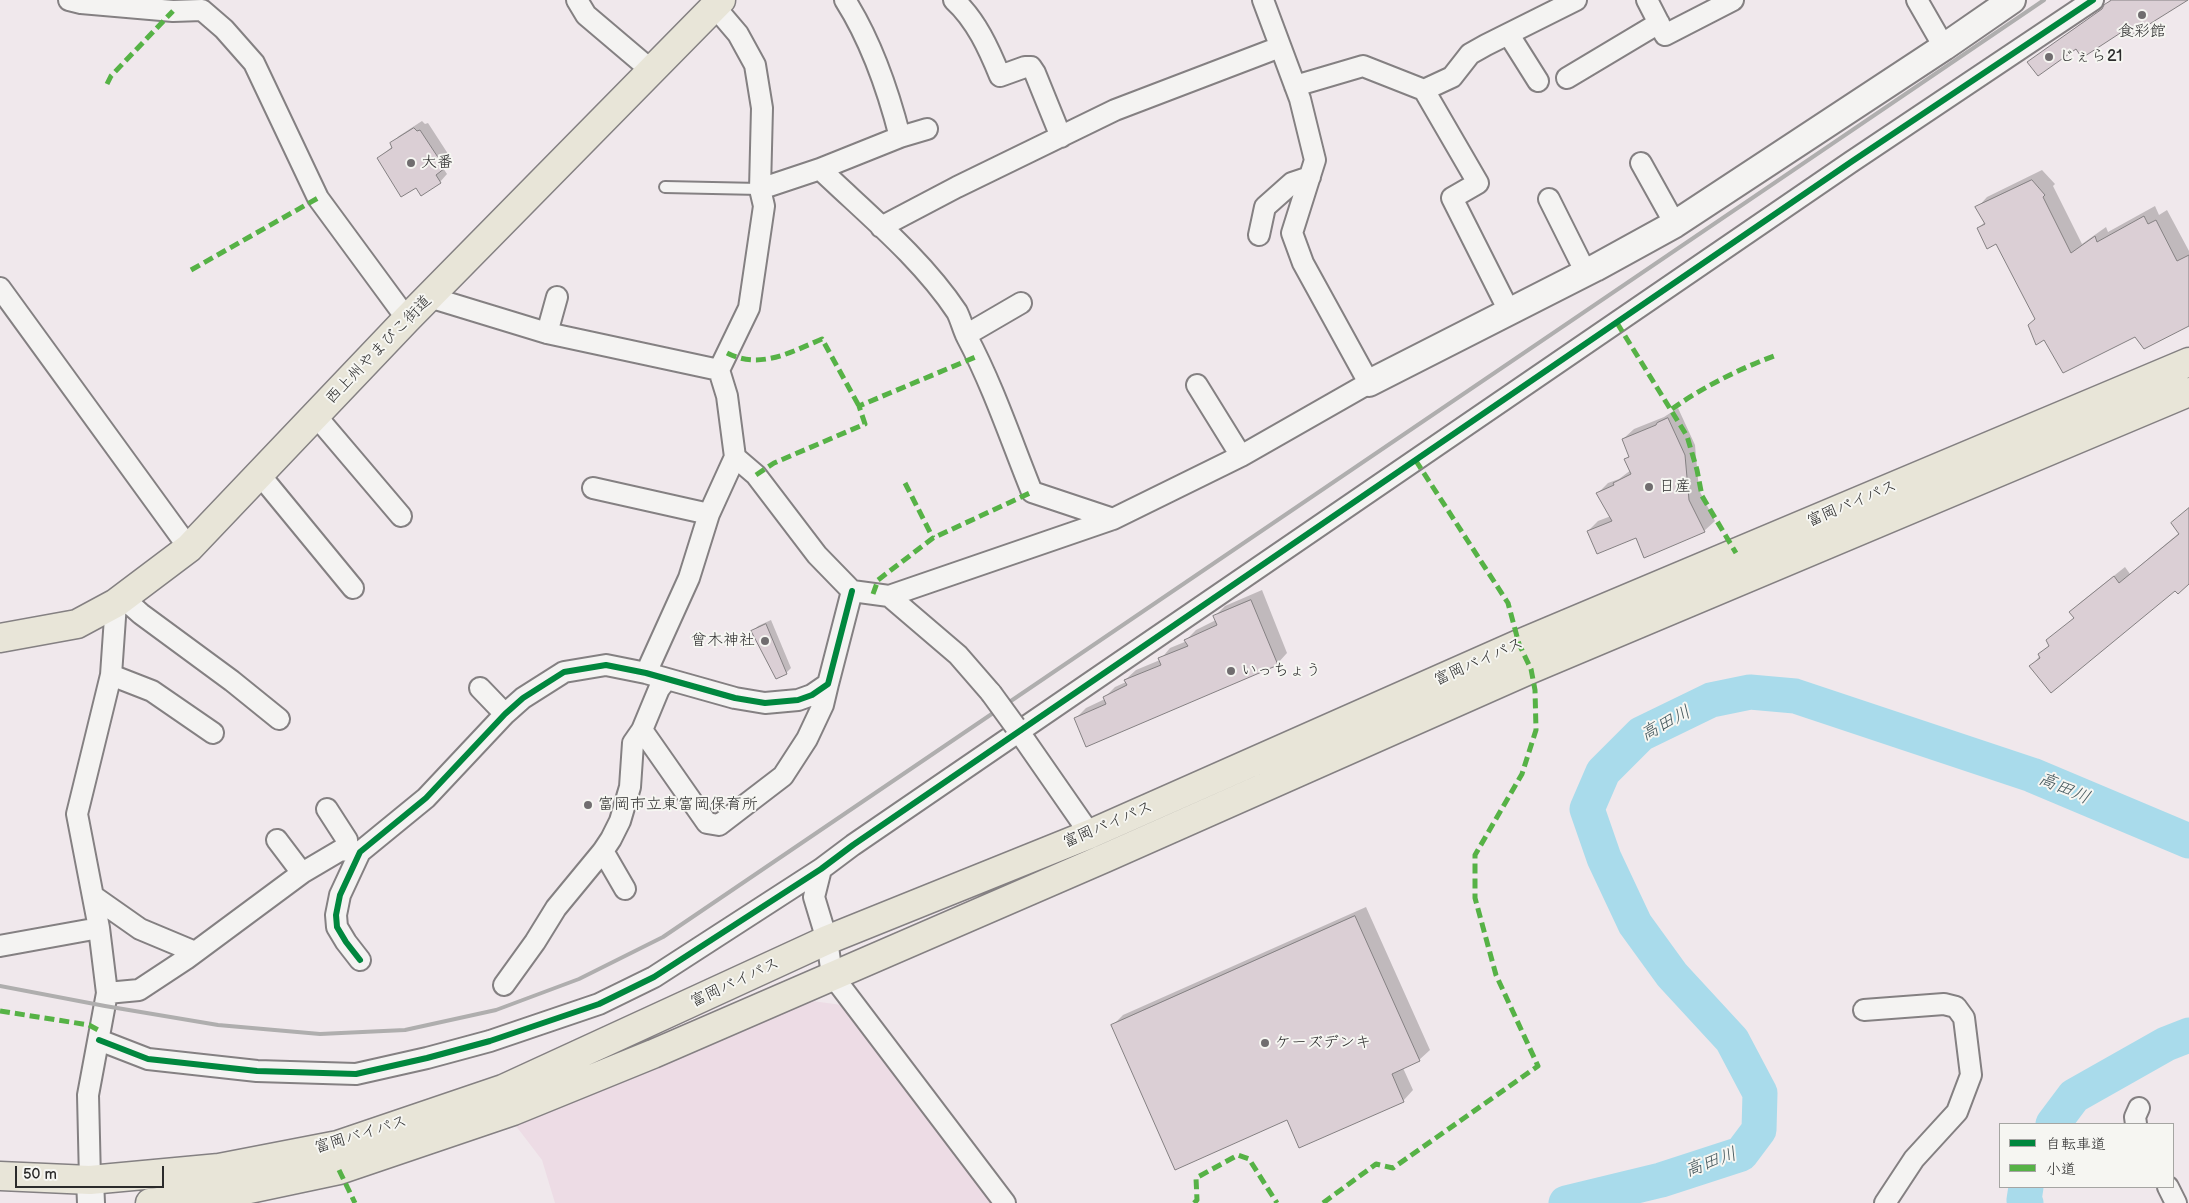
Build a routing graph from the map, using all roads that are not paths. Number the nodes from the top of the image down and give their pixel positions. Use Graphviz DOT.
graph roads {
  1 [pos="69,0"];
  2 [pos="577,0"];
  3 [pos="845,0"];
  4 [pos="954,0"];
  5 [pos="1263,0"];
  6 [pos="1576,0"];
  7 [pos="1647,0"];
  8 [pos="1733,0"];
  9 [pos="1917,0"];
  10 [pos="2012,0"];
  11 [pos="2093,0"];
  12 [pos="718,4"];
  13 [pos="199,5"];
  14 [pos="1659,23"];
  15 [pos="1509,35"];
  16 [pos="1280,47"];
  17 [pos="1944,47"];
  18 [pos="652,71"];
  19 [pos="1567,78"];
  20 [pos="1538,80"];
  21 [pos="1295,86"];
  22 [pos="1424,90"];
  23 [pos="927,129"];
  24 [pos="900,137"];
  25 [pos="1062,137"];
  26 [pos="1641,163"];
  27 [pos="820,169"];
  28 [pos="1310,177"];
  29 [pos="665,187"];
  30 [pos="760,189"];
  31 [pos="1549,199"];
  32 [pos="1675,224"];
  33 [pos="881,227"];
  34 [pos="1259,235"];
  35 [pos="1586,273"];
  36 [pos="0,288"];
  37 [pos="557,297"];
  38 [pos="429,298"];
  39 [pos="1021,303"];
  40 [pos="1509,311"];
  41 [pos="407,319"];
  42 [pos="547,333"];
  43 [pos="966,335"];
  44 [pos="2189,362"];
  45 [pos="718,370"];
  46 [pos="1369,383"];
  47 [pos="1197,385"];
  48 [pos="2189,392"];
  49 [pos="316,416"];
  50 [pos="1241,456"];
  51 [pos="735,457"];
  52 [pos="260,475"];
  53 [pos="593,488"];
  54 [pos="709,514"];
  55 [pos="401,516"];
  56 [pos="1113,519"];
  57 [pos="189,548"];
  58 [pos="353,588"];
  59 [pos="852,591"];
  60 [pos="889,596"];
  61 [pos="120,601"];
  62 [pos="0,638"];
  63 [pos="646,673"];
  64 [pos="111,675"];
  65 [pos="666,680"];
  66 [pos="828,684"];
  67 [pos="480,688"];
  68 [pos="505,714"];
  69 [pos="279,719"];
  70 [pos="1017,729"];
  71 [pos="642,730"];
  72 [pos="213,733"];
  73 [pos="327,809"];
  74 [pos="1090,834"];
  75 [pos="277,840"];
  76 [pos="354,851"];
  77 [pos="603,851"];
  78 [pos="821,869"];
  79 [pos="302,873"];
  80 [pos="625,888"];
  81 [pos="94,896"];
  82 [pos="99,928"];
  83 [pos="827,940"];
  84 [pos="0,946"];
  85 [pos="195,952"];
  86 [pos="360,960"];
  87 [pos="832,975"];
  88 [pos="504,985"];
  89 [pos="107,993"];
  90 [pos="1864,1010"];
  91 [pos="99,1040"];
  92 [pos="0,1176"];
  93 [pos="2168,1188"];
  94 [pos="91,1191"];
  95 [pos="150,1203"];
  96 [pos="1005,1203"];
  97 [pos="1885,1203"];
  98 [pos="2176,1203"];
  1 -- 13 [label="street"];
  2 -- 18 [label="street"];
  3 -- 24 [label="street"];
  4 -- 25 [label="street"];
  5 -- 16 [label="street"];
  6 -- 15 [label="street"];
  7 -- 14 [label="street"];
  8 -- 14 [label="street"];
  9 -- 17 [label="street"];
  10 -- 17 [label="street"];
  11 -- 70 [label="street"];
  12 -- 18 [label="highway, 西上州やまびこ街道"];
  12 -- 30 [label="street"];
  13 -- 41 [label="street"];
  14 -- 19 [label="street"];
  15 -- 20 [label="street"];
  15 -- 22 [label="street"];
  16 -- 21 [label="street"];
  16 -- 25 [label="street"];
  17 -- 32 [label="street"];
  18 -- 38 [label="highway, 西上州やまびこ街道"];
  21 -- 22 [label="street"];
  21 -- 28 [label="street"];
  22 -- 40 [label="street"];
  23 -- 24 [label="street"];
  24 -- 27 [label="street"];
  25 -- 33 [label="street"];
  26 -- 32 [label="street"];
  27 -- 30 [label="street"];
  27 -- 33 [label="street"];
  28 -- 34 [label="street"];
  28 -- 46 [label="street"];
  29 -- 30 [label="lane"];
  30 -- 45 [label="street"];
  31 -- 35 [label="street"];
  32 -- 35 [label="street"];
  33 -- 43 [label="street"];
  35 -- 40 [label="street"];
  36 -- 57 [label="street"];
  37 -- 42 [label="street"];
  38 -- 41 [label="highway, 西上州やまびこ街道"];
  38 -- 42 [label="street"];
  39 -- 43 [label="street"];
  40 -- 46 [label="street"];
  41 -- 49 [label="highway, 西上州やまびこ街道"];
  42 -- 45 [label="street"];
  43 -- 56 [label="street"];
  44 -- 74 [label="highway, 富岡バイパス"];
  45 -- 51 [label="street"];
  46 -- 50 [label="street"];
  47 -- 50 [label="street"];
  48 -- 87 [label="highway, 富岡バイパス"];
  49 -- 52 [label="highway, 西上州やまびこ街道"];
  49 -- 55 [label="street"];
  50 -- 56 [label="street"];
  51 -- 54 [label="street"];
  51 -- 59 [label="street"];
  52 -- 57 [label="highway, 西上州やまびこ街道"];
  52 -- 58 [label="street"];
  53 -- 54 [label="street"];
  54 -- 63 [label="street"];
  56 -- 60 [label="street"];
  57 -- 61 [label="highway, 西上州やまびこ街道"];
  59 -- 60 [label="street"];
  59 -- 66 [label="street"];
  60 -- 70 [label="street, bridge"];
  61 -- 62 [label="highway, 西上州やまびこ街道"];
  61 -- 64 [label="street"];
  61 -- 69 [label="street"];
  63 -- 65 [label="street"];
  63 -- 68 [label="street"];
  64 -- 72 [label="street"];
  64 -- 81 [label="street"];
  65 -- 66 [label="street"];
  65 -- 71 [label="street"];
  66 -- 71 [label="street"];
  67 -- 68 [label="street"];
  68 -- 76 [label="street"];
  70 -- 74 [label="street"];
  70 -- 78 [label="street"];
  71 -- 77 [label="street"];
  73 -- 76 [label="street"];
  74 -- 83 [label="highway, 富岡バイパス"];
  75 -- 79 [label="street"];
  76 -- 79 [label="street"];
  76 -- 86 [label="street"];
  77 -- 80 [label="street"];
  77 -- 88 [label="street"];
  78 -- 83 [label="street"];
  78 -- 91 [label="street"];
  79 -- 85 [label="street"];
  81 -- 82 [label="street"];
  81 -- 85 [label="street"];
  82 -- 84 [label="street"];
  82 -- 89 [label="street"];
  83 -- 87 [label="street"];
  83 -- 94 [label="highway, 富岡バイパス"];
  85 -- 89 [label="street"];
  87 -- 95 [label="highway, 富岡バイパス"];
  87 -- 96 [label="street"];
  89 -- 91 [label="street"];
  90 -- 97 [label="street"];
  91 -- 94 [label="street"];
  92 -- 94 [label="highway, 富岡バイパス"];
  93 -- 98 [label="street"];
}
